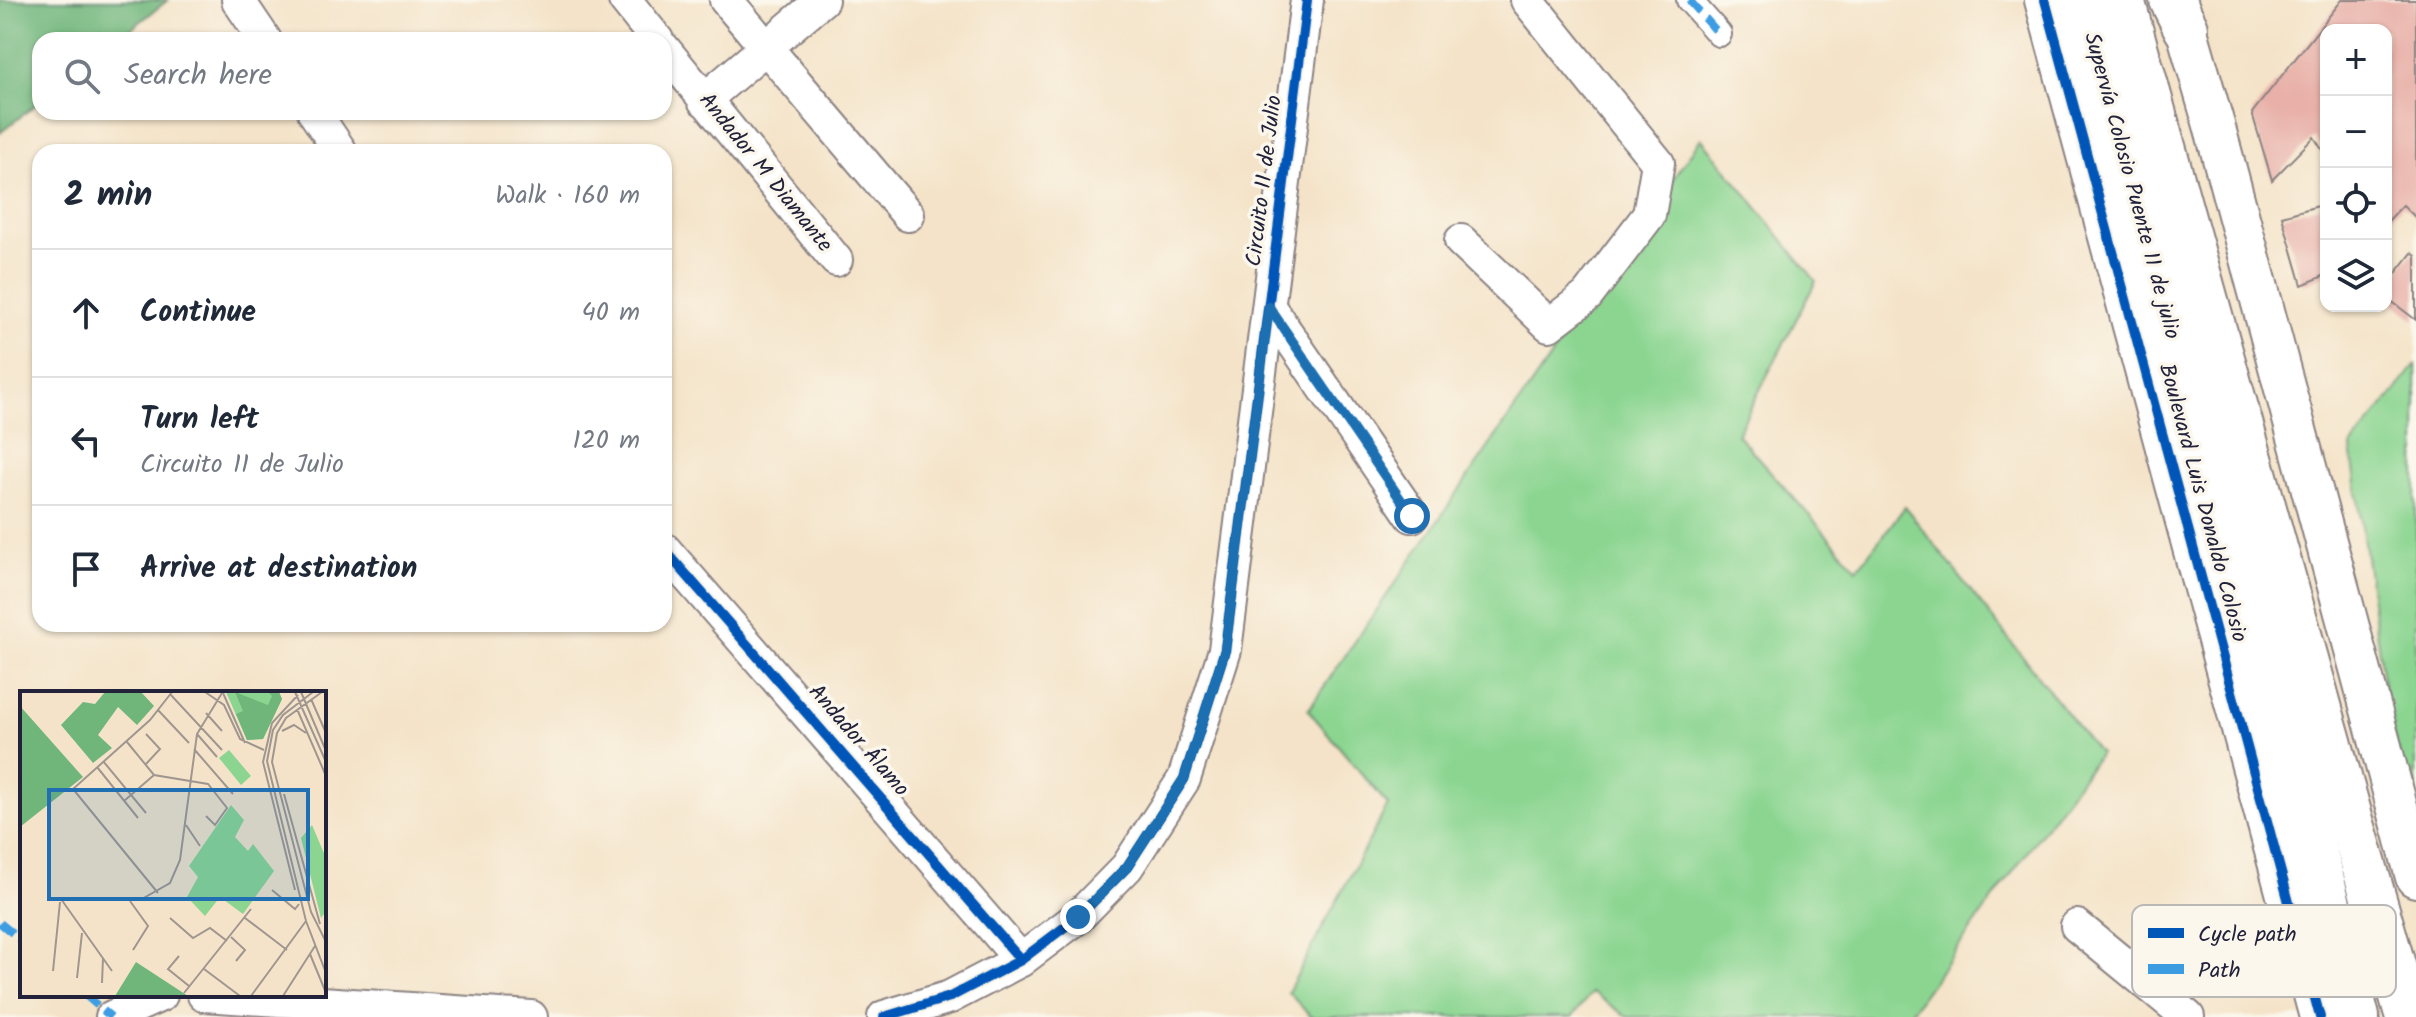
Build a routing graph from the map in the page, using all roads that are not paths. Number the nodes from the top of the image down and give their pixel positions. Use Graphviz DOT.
graph roads {
  1 [pos="238,0"];
  2 [pos="625,0"];
  3 [pos="726,0"];
  4 [pos="822,0"];
  5 [pos="1307,0"];
  6 [pos="1527,0"];
  7 [pos="1689,0"];
  8 [pos="2045,0"];
  9 [pos="2080,0"];
  10 [pos="2122,0"];
  11 [pos="2178,9"];
  12 [pos="260,32"];
  13 [pos="651,32"];
  14 [pos="1719,34"];
  15 [pos="766,48"];
  16 [pos="672,59"];
  17 [pos="704,100"];
  18 [pos="319,120"];
  19 [pos="336,144"];
  20 [pos="908,215"];
  21 [pos="1461,241"];
  22 [pos="836,260"];
  23 [pos="1269,307"];
  24 [pos="1412,516"];
  25 [pos="672,558"];
  26 [pos="2416,877"];
  27 [pos="2290,905"];
  28 [pos="2328,905"];
  29 [pos="2376,905"];
  30 [pos="2077,926"];
  31 [pos="1021,960"];
  32 [pos="2132,971"];
  33 [pos="2396,976"];
  34 [pos="157,997"];
  35 [pos="234,997"];
  36 [pos="2164,997"];
  37 [pos="2315,997"];
  38 [pos="2352,997"];
  39 [pos="112,1017"];
  40 [pos="531,1017"];
  41 [pos="884,1017"];
  42 [pos="2188,1017"];
  43 [pos="2320,1017"];
  44 [pos="2357,1017"];
  45 [pos="2408,1017"];
  1 -- 12 [label="street"];
  2 -- 13 [label="street"];
  3 -- 15 [label="street"];
  4 -- 15 [label="street"];
  5 -- 23 [label="street, Circuito 11 de Julio"];
  6 -- 21 [label="street"];
  7 -- 14 [label="street"];
  8 -- 27 [label="street, Boulevard Luis Donaldo Colosio"];
  9 -- 28 [label="main road, Supervía Colosio Puente 11 de julio"];
  10 -- 29 [label="main road, Supervía Colosio Puente 11 de julio"];
  11 -- 26 [label="street"];
  15 -- 17 [label="street"];
  15 -- 20 [label="street"];
  16 -- 17 [label="street, Andador M Diamante"];
  17 -- 22 [label="street, Andador M Diamante"];
  18 -- 19 [label="street"];
  23 -- 24 [label="street"];
  23 -- 31 [label="street, Circuito 11 de Julio"];
  25 -- 31 [label="street, Andador Álamo"];
  30 -- 32 [label="street"];
  31 -- 41 [label="street, Circuito 11 de Julio"];
  33 -- 45 [label="main road, Supervía Colosio Puente 11 de julio"];
  34 -- 39 [label="street"];
  35 -- 40 [label="street"];
  36 -- 42 [label="street"];
  37 -- 43 [label="street, Boulevard Luis Donaldo Colosio"];
  38 -- 44 [label="main road, Supervía Colosio Puente 11 de julio"];
}
